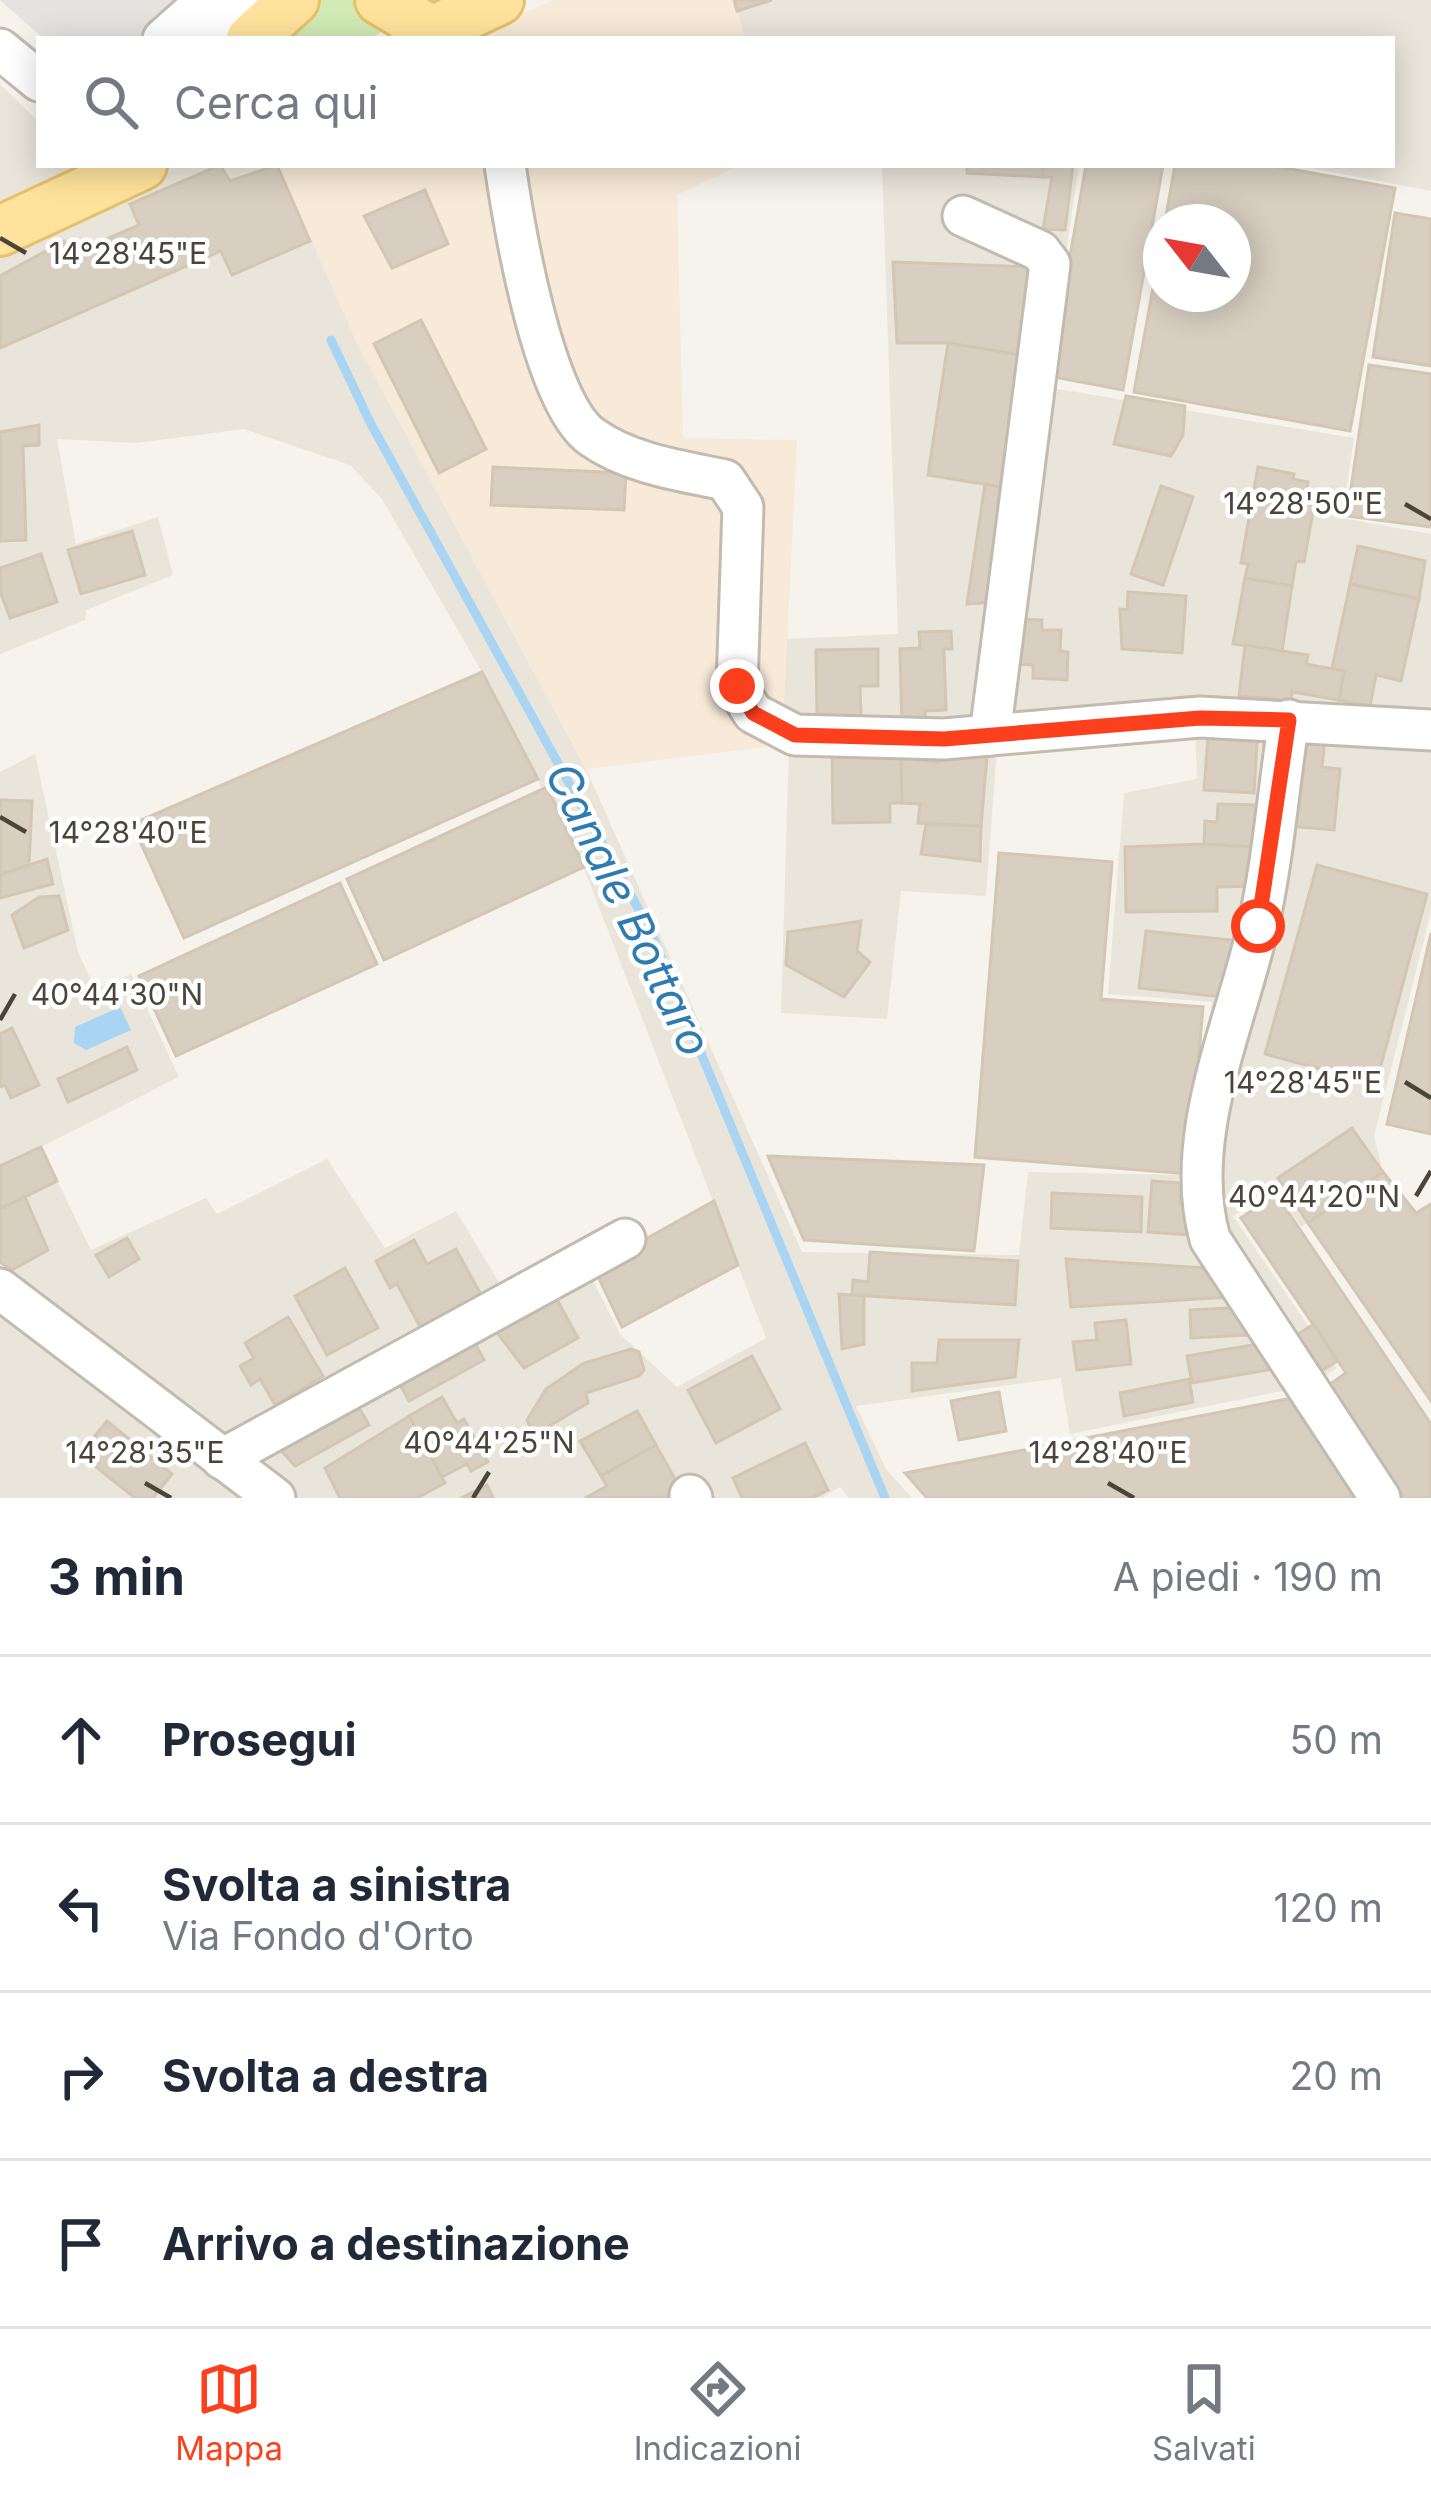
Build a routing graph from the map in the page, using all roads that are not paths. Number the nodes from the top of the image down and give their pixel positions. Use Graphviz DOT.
graph roads {
  1 [pos="207,0"];
  2 [pos="246,0"];
  3 [pos="294,0"];
  4 [pos="380,0"];
  5 [pos="490,16"];
  6 [pos="0,20"];
  7 [pos="423,35"];
  8 [pos="166,36"];
  9 [pos="204,36"];
  10 [pos="254,36"];
  11 [pos="36,48"];
  12 [pos="0,49"];
  13 [pos="36,79"];
  14 [pos="506,168"];
  15 [pos="126,170"];
  16 [pos="964,216"];
  17 [pos="0,231"];
  18 [pos="1289,720"];
  19 [pos="1431,730"];
  20 [pos="990,734"];
  21 [pos="625,1239"];
  22 [pos="0,1289"];
  23 [pos="222,1459"];
  24 [pos="275,1498"];
  25 [pos="1380,1498"];
  1 -- 8 [label="street"];
  2 -- 9 [label="street"];
  3 -- 10 [label="main road"];
  4 -- 7 [label="main road"];
  5 -- 7 [label="main road"];
  6 -- 11 [label="street"];
  12 -- 13 [label="street"];
  14 -- 20 [label="street"];
  15 -- 17 [label="main road"];
  16 -- 20 [label="street"];
  18 -- 19 [label="street"];
  18 -- 20 [label="street"];
  18 -- 25 [label="street"];
  21 -- 23 [label="street"];
  22 -- 23 [label="street"];
  23 -- 24 [label="street"];
}
